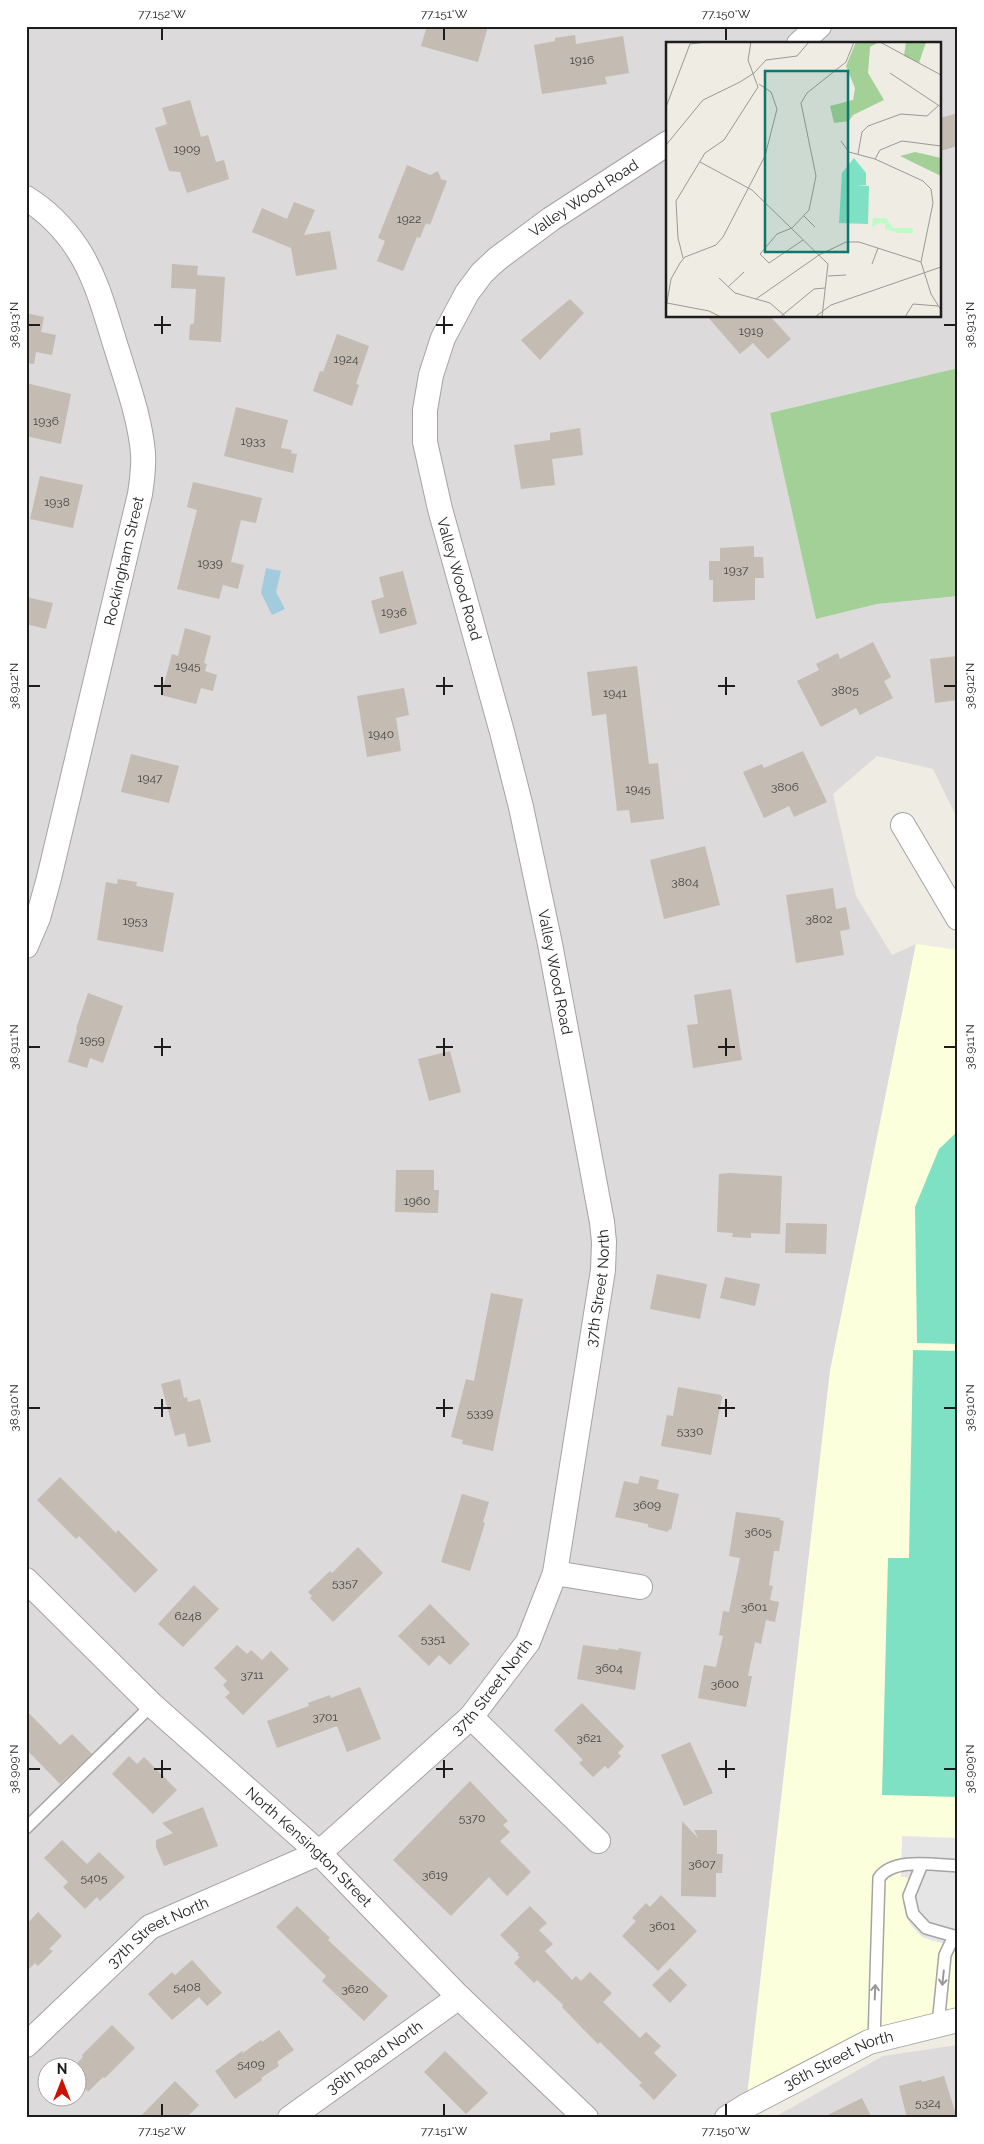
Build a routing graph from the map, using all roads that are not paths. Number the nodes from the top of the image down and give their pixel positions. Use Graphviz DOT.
graph roads {
  1 [pos="819,26"];
  2 [pos="801,42"];
  3 [pos="666,144"];
  4 [pos="26,198"];
  5 [pos="903,826"];
  6 [pos="958,918"];
  7 [pos="26,946"];
  8 [pos="582,1115"];
  9 [pos="555,1573"];
  10 [pos="26,1580"];
  11 [pos="640,1587"];
  12 [pos="152,1704"];
  13 [pos="471,1718"];
  14 [pos="28,1826"];
  15 [pos="598,1841"];
  16 [pos="318,1852"];
  17 [pos="922,1864"];
  18 [pos="958,1866"];
  19 [pos="956,1936"];
  20 [pos="459,1996"];
  21 [pos="948,2023"];
  22 [pos="874,2041"];
  23 [pos="26,2045"];
  24 [pos="290,2118"];
  25 [pos="586,2118"];
  26 [pos="727,2118"];
  1 -- 2 [label="street"];
  3 -- 8 [label="street, Valley Wood Road"];
  4 -- 7 [label="street, Rockingham Street"];
  5 -- 6 [label="street"];
  8 -- 9 [label="street, 37th Street North"];
  9 -- 11 [label="street"];
  9 -- 13 [label="street, 37th Street North"];
  10 -- 12 [label="street, North Kensington Street"];
  12 -- 14 [label="lane"];
  12 -- 16 [label="street, North Kensington Street"];
  13 -- 15 [label="street"];
  13 -- 16 [label="street, 37th Street North"];
  16 -- 20 [label="street, North Kensington Street"];
  16 -- 23 [label="street, 37th Street North"];
  17 -- 18 [label="lane"];
  17 -- 19 [label="lane"];
  22 -- 17 [label="lane, one-way"];
  19 -- 21 [label="lane, one-way"];
  20 -- 24 [label="street, 36th Road North"];
  20 -- 25 [label="street, North Kensington Street"];
  21 -- 22 [label="street, 36th Street North"];
  22 -- 26 [label="street, 36th Street North"];
}
